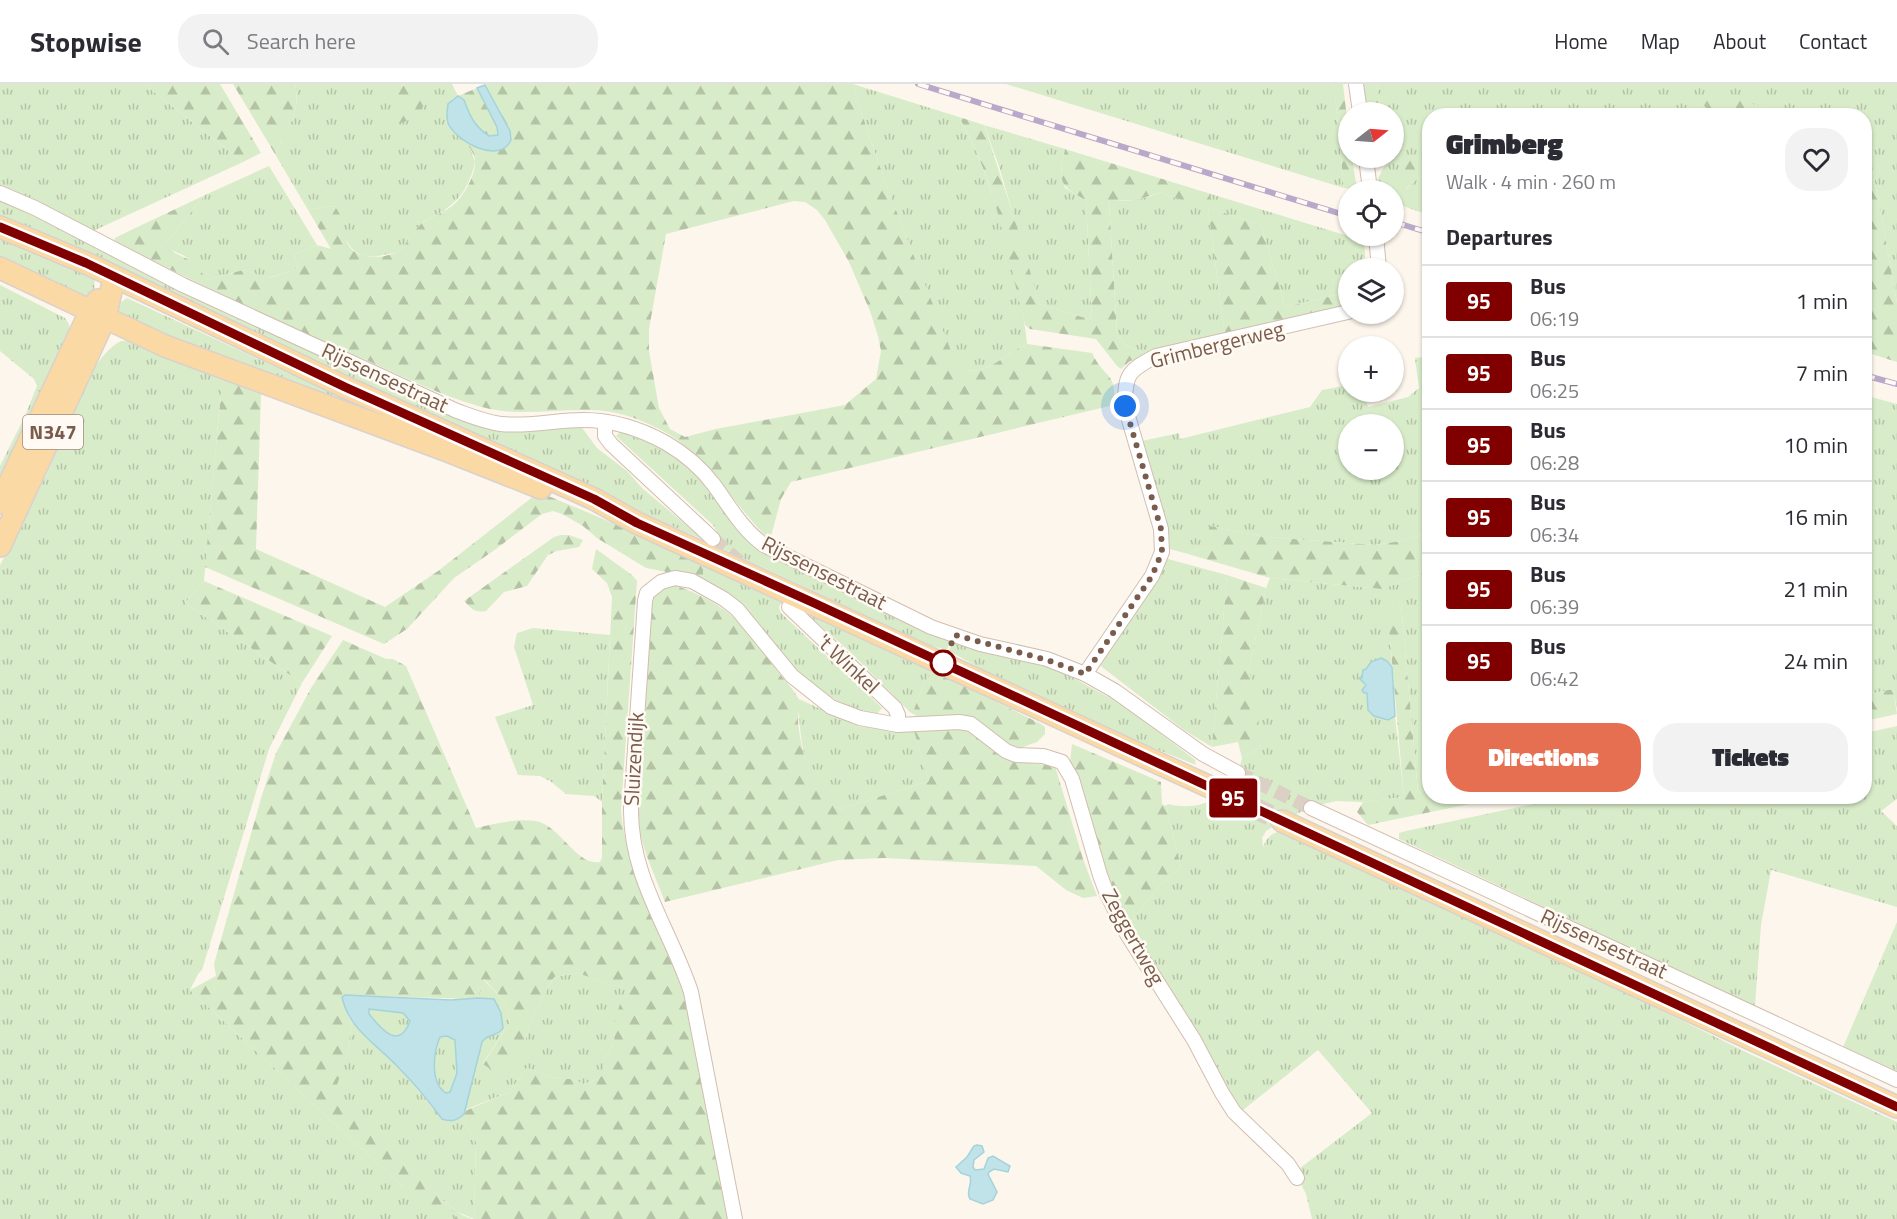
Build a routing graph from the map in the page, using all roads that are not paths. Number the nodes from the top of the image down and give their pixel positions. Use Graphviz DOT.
graph roads {
  1 [pos="1356,84"];
  2 [pos="1359,102"];
  3 [pos="0,193"];
  4 [pos="0,227"];
  5 [pos="0,268"];
  6 [pos="114,278"];
  7 [pos="1338,314"];
  8 [pos="97,315"];
  9 [pos="605,422"];
  10 [pos="0,503"];
  11 [pos="637,523"];
  12 [pos="713,539"];
  13 [pos="0,546"];
  14 [pos="789,607"];
  15 [pos="1085,674"];
  16 [pos="898,725"];
  17 [pos="1238,773"];
  18 [pos="1223,793"];
  19 [pos="1311,808"];
  20 [pos="1282,821"];
  21 [pos="1897,1080"];
  22 [pos="1897,1107"];
  23 [pos="1297,1178"];
  24 [pos="735,1219"];
  1 -- 2 [label="street"];
  3 -- 9 [label="street, Rijssensestraat"];
  4 -- 6 [label="main road, Rijssensestraat"];
  5 -- 8 [label="main road, Rijssensestraat"];
  6 -- 8 [label="main road, N347"];
  6 -- 11 [label="main road, Rijssensestraat"];
  7 -- 15 [label="street, Grimbergerweg"];
  8 -- 10 [label="main road, N347"];
  8 -- 11 [label="main road, Rijssensestraat"];
  8 -- 13 [label="main road, N347"];
  9 -- 12 [label="street"];
  9 -- 15 [label="street, Rijssensestraat"];
  11 -- 18 [label="main road, Rijssensestraat"];
  14 -- 16 [label="street, 't Winkel"];
  15 -- 17 [label="street, Rijssensestraat"];
  16 -- 23 [label="street, Zeggertweg"];
  16 -- 24 [label="street, Sluizendijk"];
  19 -- 21 [label="street, Rijssensestraat"];
  20 -- 22 [label="main road, Rijssensestraat"];
}
